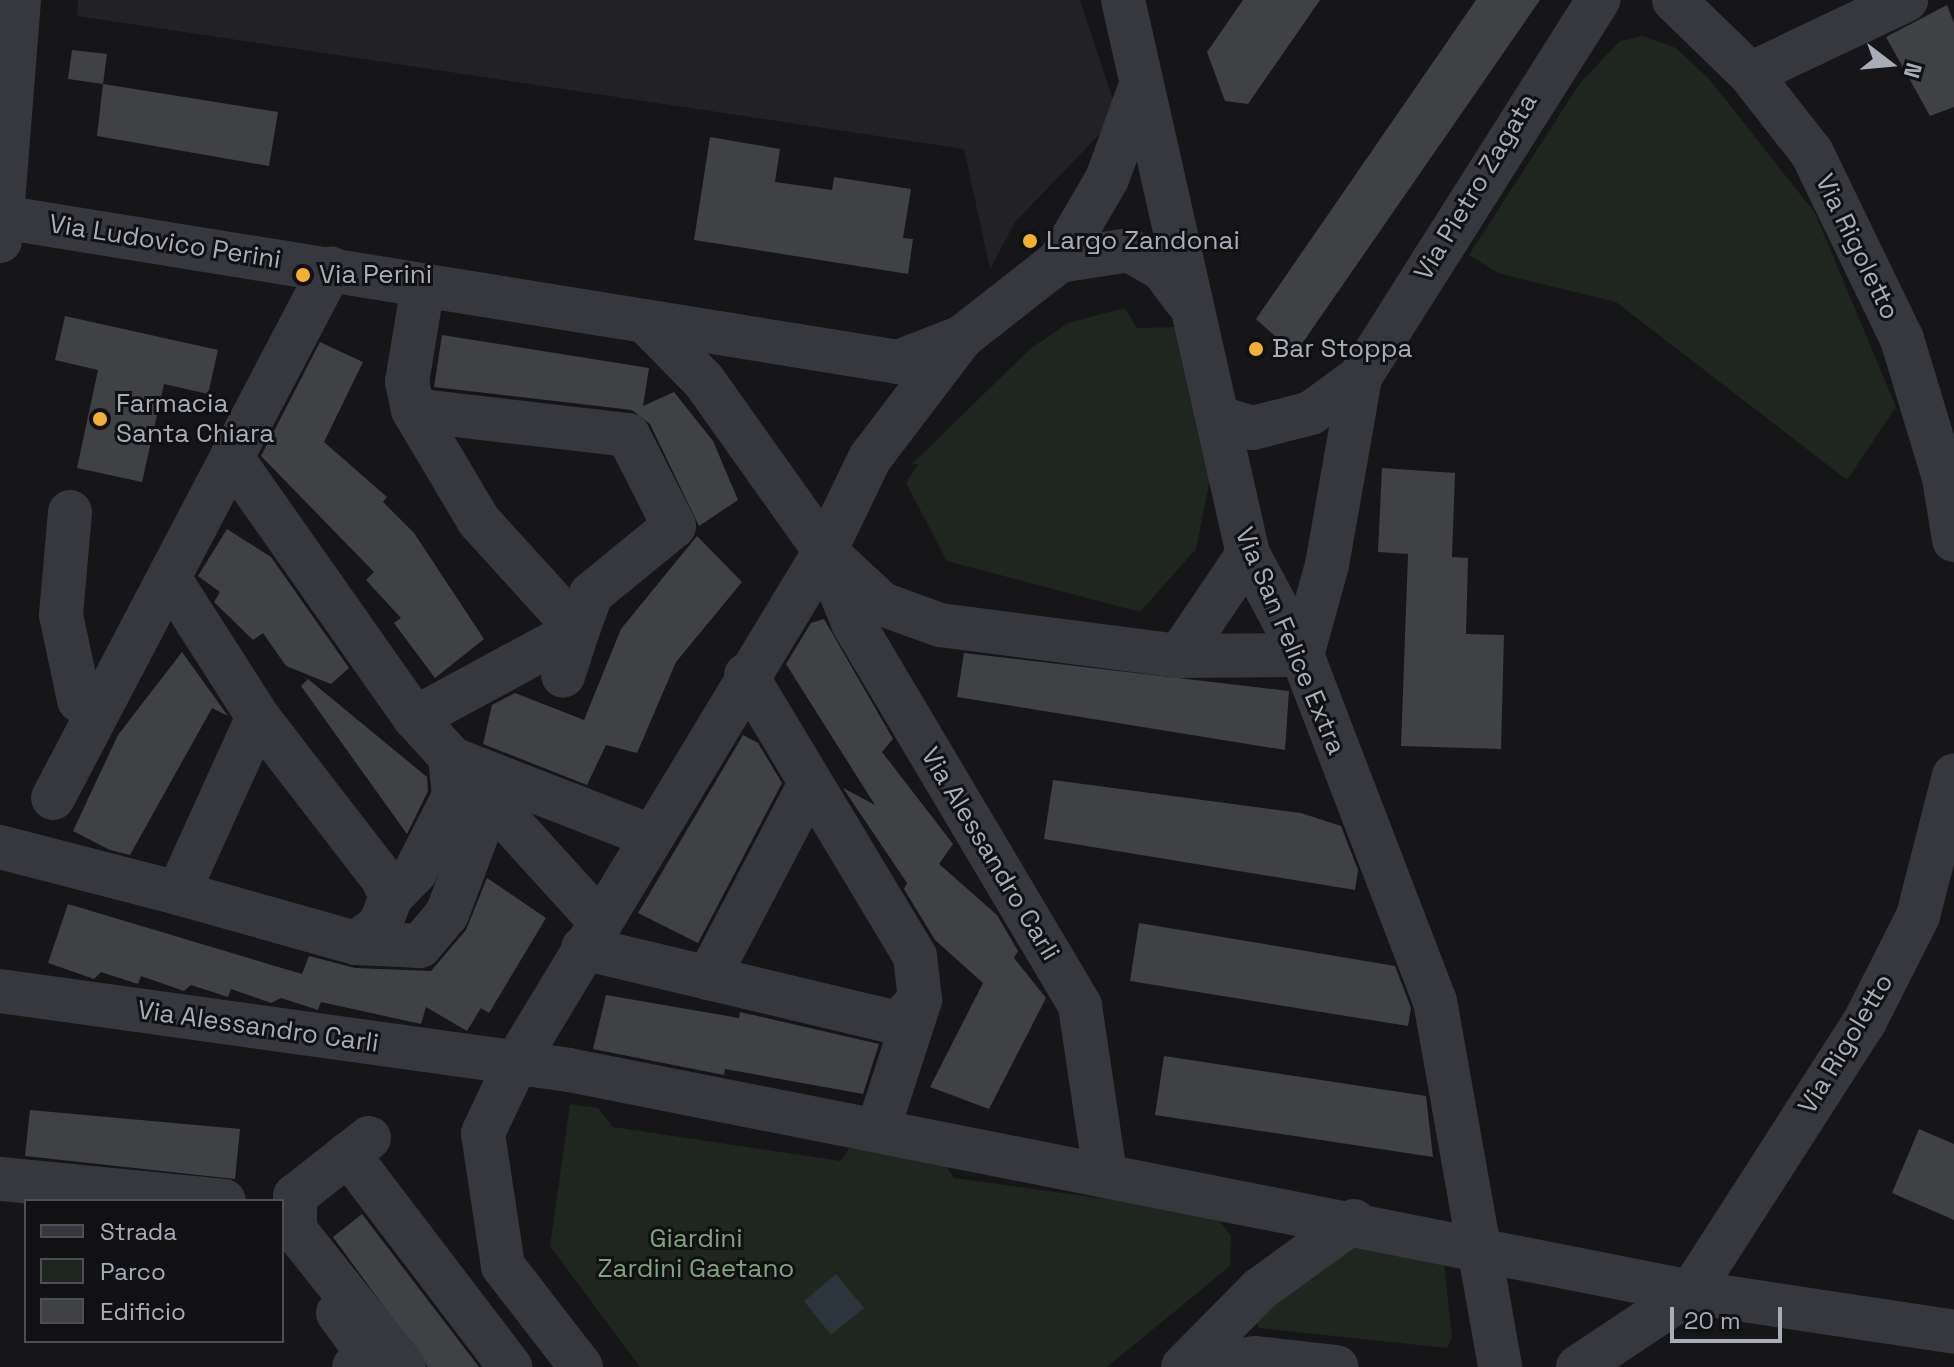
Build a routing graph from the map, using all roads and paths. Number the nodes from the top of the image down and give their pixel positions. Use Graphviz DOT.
graph roads {
  1 [pos="19,0"];
  2 [pos="1123,0"];
  3 [pos="1598,0"];
  4 [pos="1674,0"];
  5 [pos="1906,0"];
  6 [pos="1750,74"];
  7 [pos="1141,85"];
  8 [pos="1,229"];
  9 [pos="1059,261"];
  10 [pos="331,268"];
  11 [pos="423,285"];
  12 [pos="1186,300"];
  13 [pos="647,323"];
  14 [pos="962,337"];
  15 [pos="1360,377"];
  16 [pos="413,410"];
  17 [pos="1220,418"];
  18 [pos="232,458"];
  19 [pos="70,512"];
  20 [pos="1954,540"];
  21 [pos="825,551"];
  22 [pos="1248,554"];
  23 [pos="169,578"];
  24 [pos="578,630"];
  25 [pos="1302,655"];
  26 [pos="1179,656"];
  27 [pos="746,675"];
  28 [pos="563,676"];
  29 [pos="97,710"];
  30 [pos="258,717"];
  31 [pos="415,718"];
  32 [pos="450,758"];
  33 [pos="1954,776"];
  34 [pos="809,786"];
  35 [pos="53,798"];
  36 [pos="489,802"];
  37 [pos="650,836"];
  38 [pos="0,847"];
  39 [pos="178,893"];
  40 [pos="391,897"];
  41 [pos="592,934"];
  42 [pos="356,943"];
  43 [pos="708,978"];
  44 [pos="0,991"];
  45 [pos="920,1000"];
  46 [pos="517,1061"];
  47 [pos="878,1129"];
  48 [pos="1105,1173"];
  49 [pos="0,1179"];
  50 [pos="204,1199"];
  51 [pos="1354,1221"];
  52 [pos="1475,1244"];
  53 [pos="284,1246"];
  54 [pos="1691,1292"];
  55 [pos="1954,1332"];
  56 [pos="354,1367"];
  57 [pos="404,1367"];
  58 [pos="510,1367"];
  59 [pos="581,1367"];
  60 [pos="1183,1367"];
  61 [pos="1197,1367"];
  62 [pos="1337,1367"];
  63 [pos="1500,1367"];
  64 [pos="1578,1367"];
  1 -- 8 [label="street"];
  2 -- 7 [label="street, Via San Felice Extra"];
  3 -- 15 [label="street, Via Pietro Zagata"];
  4 -- 6 [label="street, Via Rigoletto"];
  5 -- 6 [label="street"];
  6 -- 20 [label="street, Via Rigoletto"];
  7 -- 9 [label="street"];
  7 -- 12 [label="street, Via San Felice Extra"];
  8 -- 10 [label="street, Via Ludovico Perini"];
  9 -- 12 [label="street"];
  9 -- 14 [label="street"];
  10 -- 11 [label="street, Via Ludovico Perini"];
  10 -- 18 [label="street"];
  11 -- 13 [label="street, Via Ludovico Perini"];
  11 -- 16 [label="street"];
  12 -- 17 [label="street, Via San Felice Extra"];
  13 -- 14 [label="street, Via Ludovico Perini"];
  13 -- 21 [label="street"];
  14 -- 21 [label="street"];
  15 -- 17 [label="street, Via Pietro Zagata"];
  15 -- 25 [label="street, Via Pietro Zagata"];
  16 -- 24 [label="street"];
  16 -- 24 [label="street"];
  17 -- 22 [label="street, Via San Felice Extra"];
  18 -- 23 [label="street"];
  18 -- 31 [label="street"];
  19 -- 29 [label="street"];
  21 -- 26 [label="street"];
  21 -- 27 [label="street"];
  21 -- 48 [label="street, Via Alessandro Carli"];
  22 -- 25 [label="street, Via San Felice Extra"];
  22 -- 26 [label="street"];
  23 -- 29 [label="street"];
  23 -- 30 [label="street"];
  24 -- 28 [label="street"];
  24 -- 31 [label="street"];
  25 -- 26 [label="street"];
  25 -- 52 [label="street, Via San Felice Extra"];
  27 -- 34 [label="street"];
  27 -- 37 [label="street"];
  29 -- 35 [label="street"];
  30 -- 39 [label="street"];
  30 -- 40 [label="street"];
  31 -- 32 [label="street"];
  32 -- 36 [label="street"];
  32 -- 37 [label="street"];
  32 -- 40 [label="street"];
  33 -- 54 [label="street, Via Rigoletto"];
  34 -- 43 [label="street"];
  34 -- 45 [label="street"];
  36 -- 41 [label="street"];
  36 -- 42 [label="street"];
  37 -- 41 [label="street"];
  38 -- 39 [label="street"];
  39 -- 42 [label="street"];
  40 -- 42 [label="street"];
  41 -- 43 [label="street"];
  41 -- 46 [label="street"];
  43 -- 45 [label="street"];
  44 -- 46 [label="street, Via Alessandro Carli"];
  45 -- 47 [label="street"];
  46 -- 47 [label="street, Via Alessandro Carli"];
  46 -- 59 [label="street"];
  47 -- 48 [label="street, Via Alessandro Carli"];
  48 -- 51 [label="street, Via Alessandro Carli"];
  49 -- 50 [label="street"];
  51 -- 52 [label="street, Via Alessandro Carli"];
  51 -- 60 [label="street"];
  52 -- 54 [label="street, Via Alessandro Carli"];
  52 -- 63 [label="street, Via San Felice Extra"];
  53 -- 56 [label="street"];
  54 -- 55 [label="street, Via Alessandro Carli"];
  54 -- 64 [label="street"];
  57 -- 58 [label="street"];
  61 -- 62 [label="street"];
}
